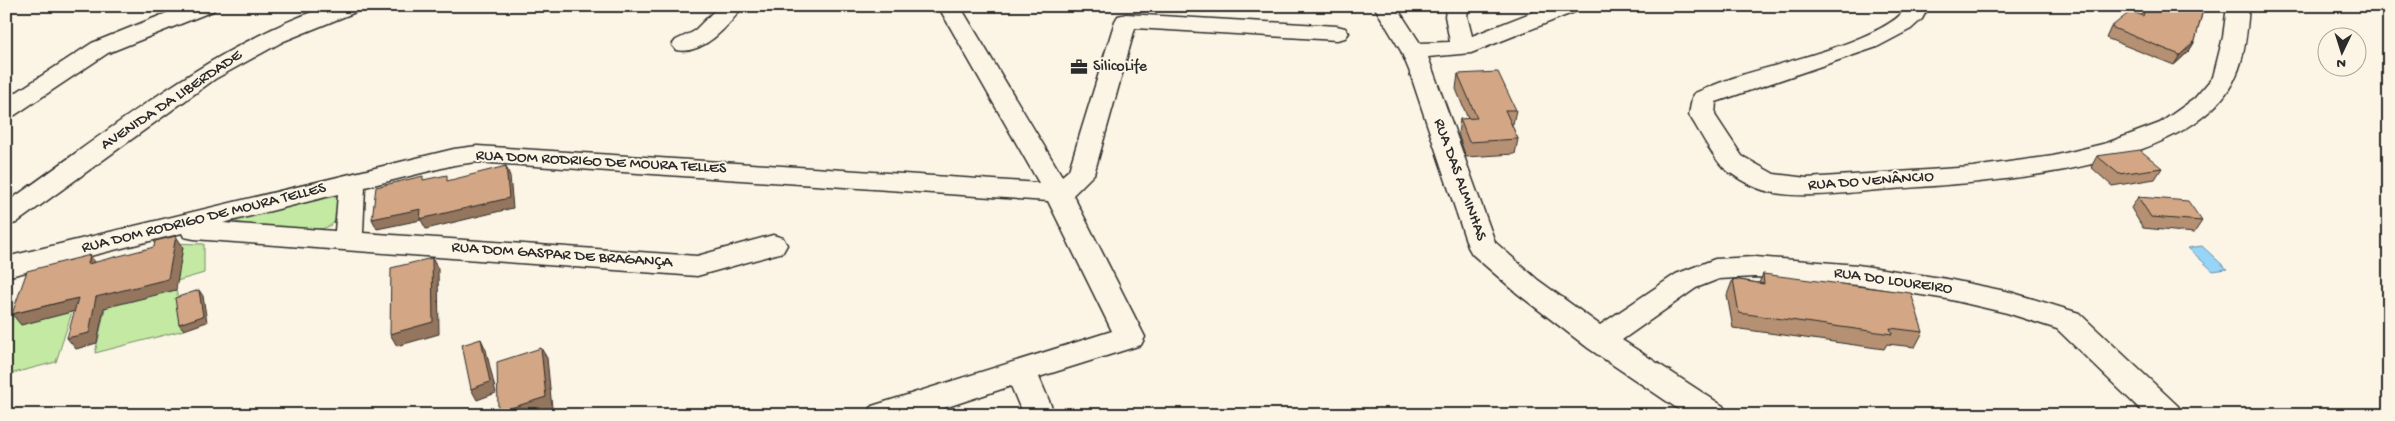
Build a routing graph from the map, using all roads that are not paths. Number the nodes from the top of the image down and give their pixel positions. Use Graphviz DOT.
graph roads {
  1 [pos="205,6"];
  2 [pos="350,6"];
  3 [pos="732,6"];
  4 [pos="949,6"];
  5 [pos="1385,6"];
  6 [pos="1458,6"];
  7 [pos="1569,6"];
  8 [pos="1918,6"];
  9 [pos="2238,6"];
  10 [pos="1337,33"];
  11 [pos="684,45"];
  12 [pos="1463,48"];
  13 [pos="1413,51"];
  14 [pos="6,110"];
  15 [pos="352,183"];
  16 [pos="1058,193"];
  17 [pos="6,217"];
  18 [pos="170,228"];
  19 [pos="348,241"];
  20 [pos="773,245"];
  21 [pos="6,267"];
  22 [pos="1599,340"];
  23 [pos="1021,372"];
  24 [pos="883,415"];
  25 [pos="1039,415"];
  26 [pos="1712,415"];
  27 [pos="2167,415"];
  1 -- 14 [label="street"];
  2 -- 17 [label="street, AVENIDA DA LIBERDADE"];
  3 -- 11 [label="street"];
  4 -- 16 [label="street"];
  5 -- 13 [label="street, RUA DAS ALMINHAS"];
  6 -- 12 [label="street"];
  7 -- 12 [label="street"];
  8 -- 9 [label="street, RUA DO VENÂNCIO"];
  10 -- 16 [label="street"];
  12 -- 13 [label="street"];
  13 -- 22 [label="street, RUA DAS ALMINHAS"];
  15 -- 16 [label="street, RUA DOM RODRIGO DE MOURA TELLES"];
  15 -- 18 [label="street, RUA DOM RODRIGO DE MOURA TELLES"];
  15 -- 19 [label="street"];
  16 -- 23 [label="street"];
  18 -- 19 [label="street, RUA DOM GASPAR DE BRAGANÇA"];
  18 -- 21 [label="street, RUA DOM RODRIGO DE MOURA TELLES"];
  19 -- 20 [label="street, RUA DOM GASPAR DE BRAGANÇA"];
  22 -- 26 [label="street, RUA DAS ALMINHAS"];
  22 -- 27 [label="street, RUA DO LOUREIRO"];
  23 -- 24 [label="street"];
  23 -- 25 [label="street"];
}
